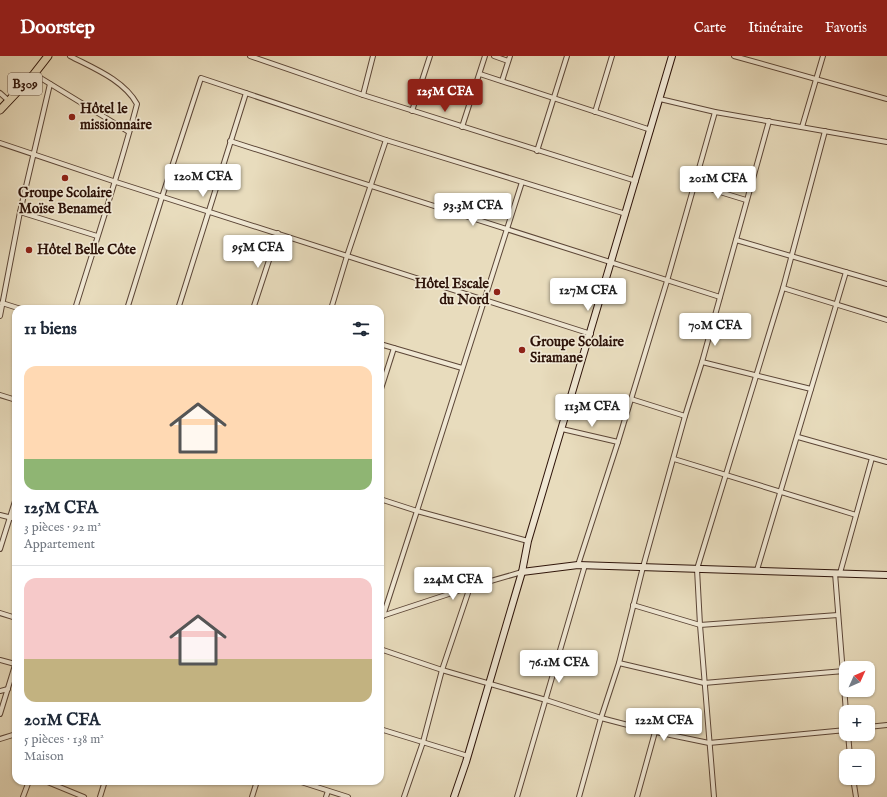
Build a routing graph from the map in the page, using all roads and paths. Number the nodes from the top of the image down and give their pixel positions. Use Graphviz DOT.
graph roads {
  1 [pos="48,56"];
  2 [pos="70,56"];
  3 [pos="250,56"];
  4 [pos="373,56"];
  5 [pos="430,56"];
  6 [pos="485,56"];
  7 [pos="494,56"];
  8 [pos="567,56"];
  9 [pos="612,56"];
  10 [pos="672,56"];
  11 [pos="734,56"];
  12 [pos="822,56"];
  13 [pos="509,58"];
  14 [pos="34,74"];
  15 [pos="480,74"];
  16 [pos="816,80"];
  17 [pos="502,81"];
  18 [pos="50,84"];
  19 [pos="0,93"];
  20 [pos="246,93"];
  21 [pos="363,96"];
  22 [pos="554,98"];
  23 [pos="660,99"];
  24 [pos="887,99"];
  25 [pos="9,101"];
  26 [pos="0,110"];
  27 [pos="412,111"];
  28 [pos="595,112"];
  29 [pos="715,112"];
  30 [pos="769,121"];
  31 [pos="462,127"];
  32 [pos="802,127"];
  33 [pos="651,130"];
  34 [pos="825,131"];
  35 [pos="129,132"];
  36 [pos="386,140"];
  37 [pos="230,141"];
  38 [pos="887,142"];
  39 [pos="0,144"];
  40 [pos="537,150"];
  41 [pos="33,154"];
  42 [pos="116,182"];
  43 [pos="522,182"];
  44 [pos="636,182"];
  45 [pos="694,184"];
  46 [pos="371,186"];
  47 [pos="162,197"];
  48 [pos="746,200"];
  49 [pos="208,211"];
  50 [pos="20,212"];
  51 [pos="626,214"];
  52 [pos="506,230"];
  53 [pos="278,233"];
  54 [pos="98,236"];
  55 [pos="736,240"];
  56 [pos="792,255"];
  57 [pos="347,256"];
  58 [pos="612,264"];
  59 [pos="846,272"];
  60 [pos="667,281"];
  61 [pos="887,284"];
  62 [pos="783,288"];
  63 [pos="720,297"];
  64 [pos="484,300"];
  65 [pos="2,303"];
  66 [pos="76,305"];
  67 [pos="128,305"];
  68 [pos="179,305"];
  69 [pos="254,305"];
  70 [pos="332,305"];
  71 [pos="836,305"];
  72 [pos="12,306"];
  73 [pos="0,316"];
  74 [pos="887,320"];
  75 [pos="591,334"];
  76 [pos="384,345"];
  77 [pos="394,348"];
  78 [pos="702,362"];
  79 [pos="462,368"];
  80 [pos="756,375"];
  81 [pos="384,379"];
  82 [pos="811,390"];
  83 [pos="0,395"];
  84 [pos="12,399"];
  85 [pos="631,399"];
  86 [pos="685,416"];
  87 [pos="562,429"];
  88 [pos="798,436"];
  89 [pos="618,442"];
  90 [pos="872,458"];
  91 [pos="674,459"];
  92 [pos="887,462"];
  93 [pos="725,475"];
  94 [pos="780,492"];
  95 [pos="384,500"];
  96 [pos="12,511"];
  97 [pos="417,511"];
  98 [pos="0,515"];
  99 [pos="856,515"];
  100 [pos="10,518"];
  101 [pos="528,541"];
  102 [pos="0,549"];
  103 [pos="578,565"];
  104 [pos="585,565"];
  105 [pos="643,567"];
  106 [pos="697,569"];
  107 [pos="757,570"];
  108 [pos="522,572"];
  109 [pos="838,573"];
  110 [pos="887,575"];
  111 [pos="470,587"];
  112 [pos="633,605"];
  113 [pos="384,607"];
  114 [pos="0,613"];
  115 [pos="384,615"];
  116 [pos="838,615"];
  117 [pos="12,617"];
  118 [pos="700,625"];
  119 [pos="384,650"];
  120 [pos="0,660"];
  121 [pos="843,661"];
  122 [pos="12,662"];
  123 [pos="618,662"];
  124 [pos="442,670"];
  125 [pos="839,671"];
  126 [pos="12,676"];
  127 [pos="489,683"];
  128 [pos="704,683"];
  129 [pos="8,689"];
  130 [pos="0,691"];
  131 [pos="546,700"];
  132 [pos="0,714"];
  133 [pos="600,718"];
  134 [pos="887,725"];
  135 [pos="875,726"];
  136 [pos="384,729"];
  137 [pos="839,731"];
  138 [pos="655,732"];
  139 [pos="12,735"];
  140 [pos="0,739"];
  141 [pos="423,742"];
  142 [pos="709,744"];
  143 [pos="468,756"];
  144 [pos="28,785"];
  145 [pos="55,785"];
  146 [pos="104,785"];
  147 [pos="256,785"];
  148 [pos="310,785"];
  149 [pos="854,785"];
  150 [pos="328,791"];
  151 [pos="23,797"];
  152 [pos="84,797"];
  153 [pos="100,797"];
  154 [pos="252,797"];
  155 [pos="326,797"];
  156 [pos="348,797"];
  157 [pos="404,797"];
  158 [pos="454,797"];
  159 [pos="517,797"];
  160 [pos="579,797"];
  161 [pos="637,797"];
  162 [pos="714,797"];
  163 [pos="856,797"];
  1 -- 14 [label="main road, B309"];
  2 -- 35 [label="street"];
  3 -- 21 [label="street"];
  4 -- 21 [label="street"];
  5 -- 27 [label="street"];
  6 -- 15 [label="street"];
  7 -- 13 [label="street"];
  8 -- 22 [label="street"];
  9 -- 28 [label="street"];
  10 -- 23 [label="main road"];
  11 -- 16 [label="street"];
  12 -- 16 [label="street"];
  13 -- 17 [label="street"];
  14 -- 18 [label="street"];
  14 -- 25 [label="main road, B309"];
  15 -- 17 [label="street"];
  15 -- 31 [label="street"];
  16 -- 24 [label="street"];
  16 -- 32 [label="street"];
  17 -- 22 [label="street"];
  18 -- 35 [label="street"];
  18 -- 41 [label="street"];
  19 -- 25 [label="street"];
  20 -- 36 [label="street"];
  20 -- 37 [label="street"];
  20 -- 47 [label="street"];
  21 -- 27 [label="street"];
  22 -- 28 [label="street"];
  22 -- 40 [label="street"];
  23 -- 29 [label="street"];
  23 -- 33 [label="main road"];
  25 -- 26 [label="main road, B309"];
  27 -- 31 [label="street"];
  28 -- 33 [label="street"];
  29 -- 30 [label="street"];
  29 -- 45 [label="street"];
  30 -- 32 [label="street"];
  30 -- 48 [label="street"];
  31 -- 40 [label="street"];
  32 -- 34 [label="street"];
  33 -- 44 [label="main road"];
  34 -- 38 [label="street"];
  34 -- 56 [label="street"];
  35 -- 42 [label="street"];
  36 -- 43 [label="street"];
  36 -- 46 [label="street"];
  37 -- 46 [label="street"];
  37 -- 49 [label="street"];
  39 -- 41 [label="street"];
  40 -- 44 [label="street"];
  41 -- 42 [label="street"];
  41 -- 50 [label="street"];
  42 -- 47 [label="street"];
  42 -- 54 [label="street"];
  43 -- 51 [label="street"];
  43 -- 52 [label="street"];
  44 -- 51 [label="main road"];
  45 -- 48 [label="street"];
  45 -- 60 [label="street"];
  46 -- 52 [label="street"];
  46 -- 57 [label="street"];
  47 -- 49 [label="street"];
  47 -- 67 [label="street"];
  48 -- 55 [label="street"];
  49 -- 53 [label="street"];
  49 -- 68 [label="street"];
  50 -- 54 [label="street"];
  50 -- 65 [label="street"];
  51 -- 58 [label="main road"];
  52 -- 58 [label="street"];
  52 -- 64 [label="street"];
  53 -- 57 [label="street"];
  53 -- 69 [label="street"];
  54 -- 66 [label="street"];
  55 -- 56 [label="street"];
  55 -- 63 [label="street"];
  56 -- 59 [label="street"];
  56 -- 62 [label="street"];
  57 -- 64 [label="street"];
  57 -- 70 [label="street"];
  58 -- 60 [label="street"];
  58 -- 75 [label="main road"];
  59 -- 61 [label="street"];
  59 -- 71 [label="street"];
  60 -- 63 [label="street"];
  60 -- 85 [label="street"];
  62 -- 71 [label="street"];
  62 -- 80 [label="street"];
  63 -- 78 [label="street"];
  64 -- 75 [label="street"];
  64 -- 79 [label="street"];
  65 -- 72 [label="street"];
  65 -- 73 [label="street"];
  71 -- 74 [label="street"];
  71 -- 82 [label="street"];
  75 -- 87 [label="main road"];
  76 -- 77 [label="street"];
  77 -- 79 [label="street"];
  77 -- 81 [label="street"];
  78 -- 80 [label="street"];
  78 -- 86 [label="street"];
  79 -- 97 [label="street"];
  80 -- 82 [label="street"];
  80 -- 93 [label="street"];
  82 -- 88 [label="street"];
  83 -- 84 [label="street"];
  85 -- 86 [label="street"];
  85 -- 89 [label="street"];
  86 -- 91 [label="street"];
  87 -- 89 [label="street"];
  87 -- 101 [label="main road"];
  88 -- 90 [label="street"];
  88 -- 94 [label="street"];
  89 -- 103 [label="street"];
  90 -- 92 [label="street"];
  90 -- 99 [label="street"];
  91 -- 93 [label="street"];
  91 -- 105 [label="street"];
  93 -- 94 [label="street"];
  93 -- 106 [label="street"];
  94 -- 99 [label="street"];
  94 -- 107 [label="street"];
  95 -- 97 [label="street"];
  96 -- 100 [label="street"];
  97 -- 101 [label="street"];
  97 -- 113 [label="street"];
  98 -- 100 [label="street"];
  99 -- 109 [label="street"];
  100 -- 102 [label="street"];
  101 -- 108 [label="main road"];
  103 -- 104 [label="main road"];
  103 -- 108 [label="main road"];
  104 -- 105 [label="main road"];
  104 -- 131 [label="street"];
  105 -- 106 [label="main road"];
  105 -- 112 [label="street"];
  106 -- 107 [label="main road"];
  106 -- 118 [label="street"];
  107 -- 109 [label="main road"];
  108 -- 111 [label="street"];
  108 -- 127 [label="main road"];
  109 -- 110 [label="main road"];
  109 -- 116 [label="street"];
  111 -- 115 [label="street"];
  111 -- 124 [label="street"];
  112 -- 118 [label="street"];
  112 -- 123 [label="street"];
  114 -- 117 [label="street"];
  116 -- 118 [label="street"];
  116 -- 121 [label="street"];
  118 -- 128 [label="street"];
  119 -- 124 [label="street"];
  120 -- 122 [label="street"];
  123 -- 128 [label="street"];
  123 -- 133 [label="street"];
  124 -- 127 [label="street"];
  124 -- 141 [label="street"];
  125 -- 128 [label="street"];
  126 -- 129 [label="street"];
  127 -- 131 [label="street"];
  127 -- 143 [label="main road"];
  128 -- 142 [label="street"];
  129 -- 130 [label="street"];
  129 -- 132 [label="street"];
  131 -- 133 [label="street"];
  131 -- 159 [label="street"];
  133 -- 138 [label="street"];
  133 -- 160 [label="street"];
  134 -- 135 [label="street"];
  136 -- 141 [label="street"];
  137 -- 142 [label="street"];
  138 -- 142 [label="street"];
  138 -- 161 [label="street"];
  139 -- 140 [label="street"];
  141 -- 143 [label="street"];
  141 -- 157 [label="street"];
  142 -- 162 [label="street"];
  143 -- 158 [label="main road"];
  144 -- 151 [label="street"];
  145 -- 152 [label="street"];
  146 -- 153 [label="street"];
  147 -- 154 [label="street"];
  148 -- 150 [label="street"];
  149 -- 163 [label="street"];
  150 -- 155 [label="street"];
  150 -- 156 [label="street"];
}
